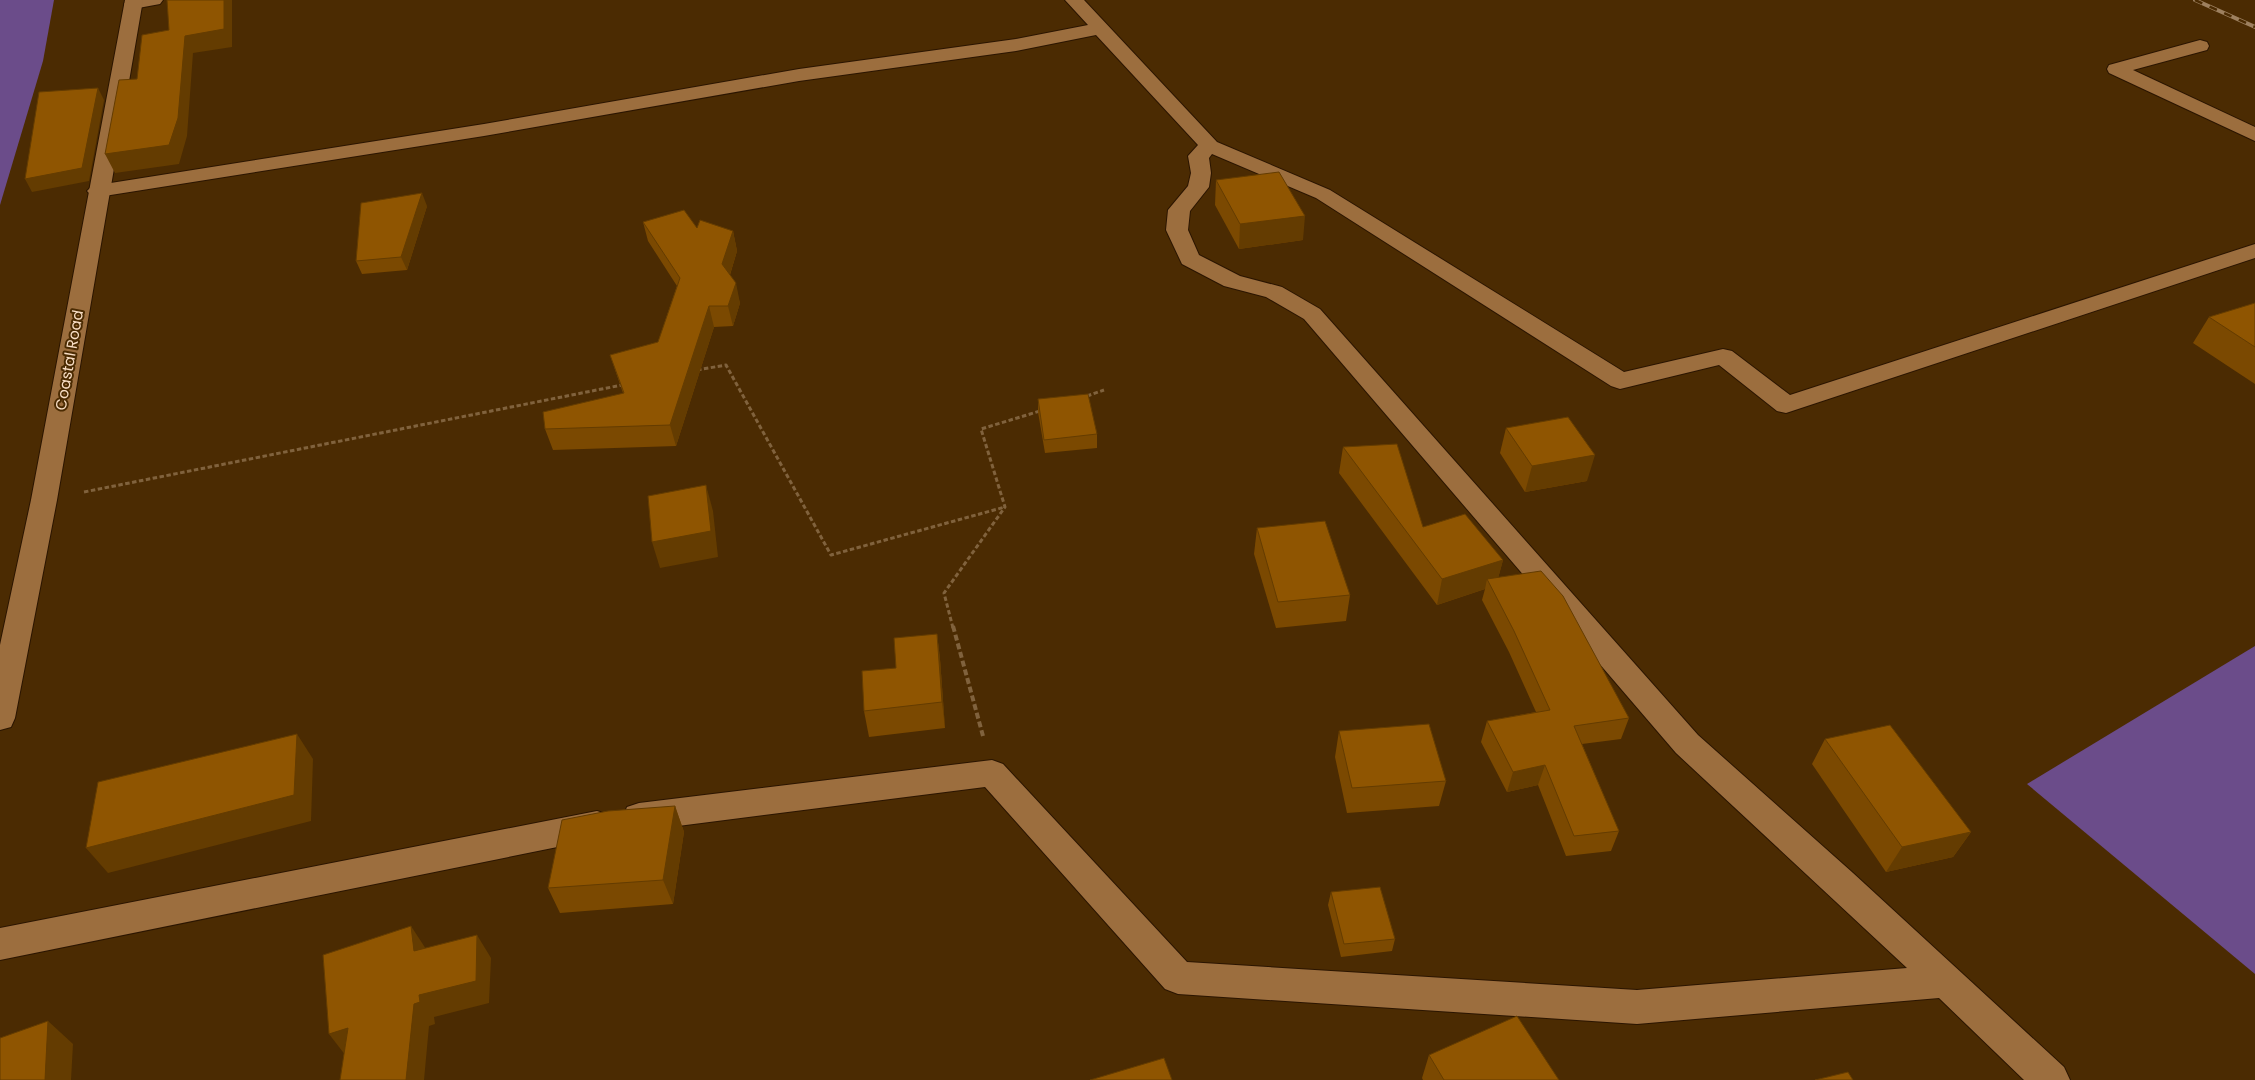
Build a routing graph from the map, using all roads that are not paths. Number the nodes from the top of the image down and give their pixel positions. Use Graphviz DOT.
graph roads {
  1 [pos="1074,0"];
  2 [pos="140,1"];
  3 [pos="1102,28"];
  4 [pos="2200,46"];
  5 [pos="2255,135"];
  6 [pos="1210,146"];
  7 [pos="98,192"];
  8 [pos="2255,251"];
  9 [pos="0,718"];
  10 [pos="0,944"];
  11 [pos="1946,981"];
  12 [pos="2051,1080"];
  1 -- 3 [label="street"];
  2 -- 7 [label="street, Coastal Road"];
  3 -- 6 [label="street"];
  3 -- 7 [label="street"];
  4 -- 5 [label="street"];
  6 -- 8 [label="street"];
  6 -- 11 [label="street"];
  7 -- 9 [label="street, Coastal Road"];
  10 -- 11 [label="street"];
  11 -- 12 [label="street"];
}
